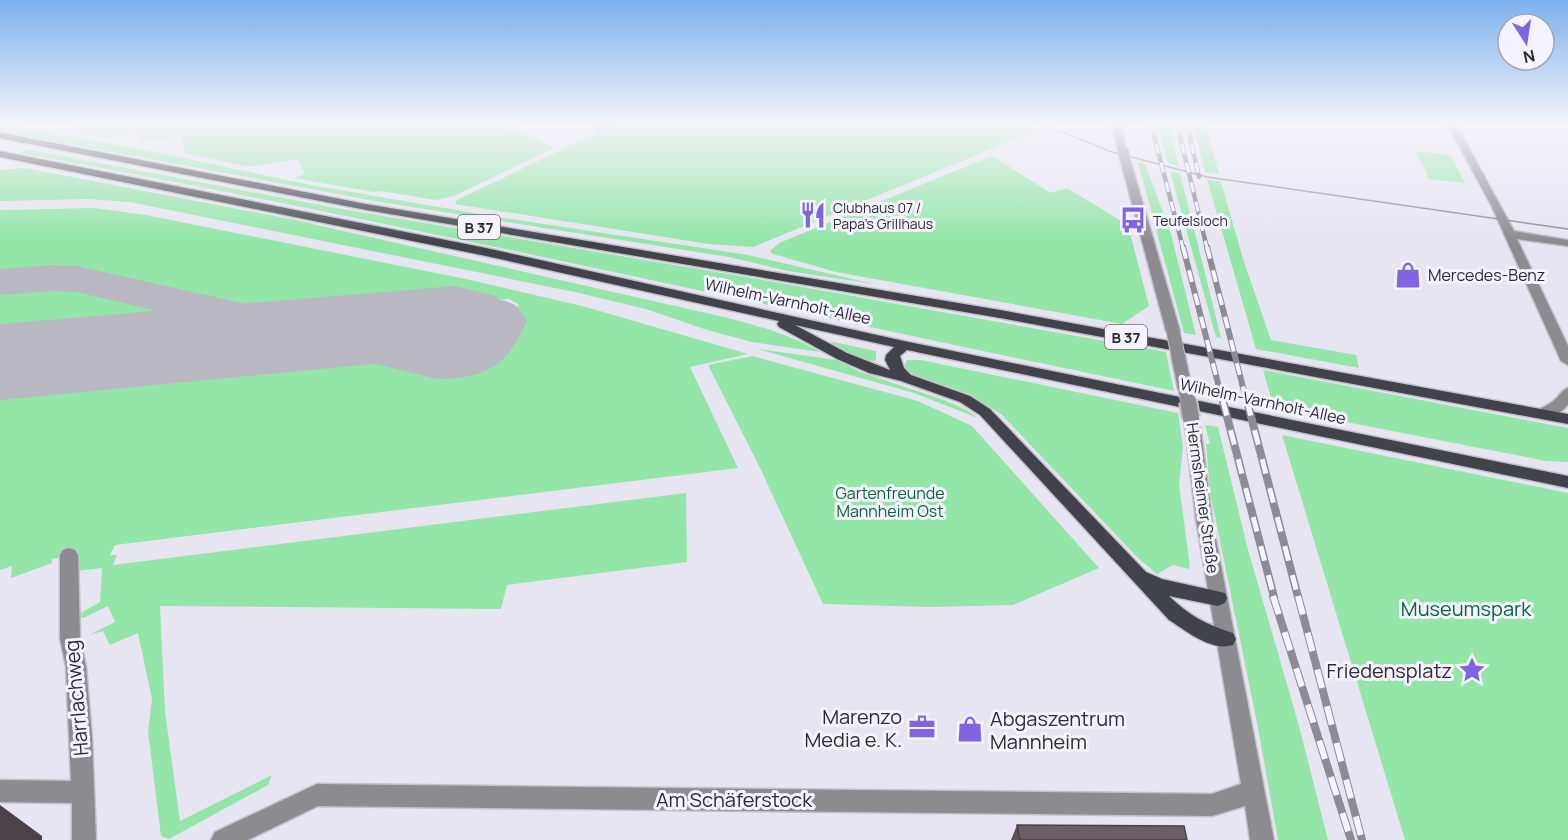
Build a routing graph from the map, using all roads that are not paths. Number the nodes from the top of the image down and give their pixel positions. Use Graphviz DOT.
graph roads {
  1 [pos="45,163"];
  2 [pos="140,163"];
  3 [pos="1127,163"];
  4 [pos="1473,163"];
  5 [pos="1509,234"];
  6 [pos="1568,243"];
  7 [pos="770,316"];
  8 [pos="904,345"];
  9 [pos="1568,360"];
  10 [pos="906,378"];
  11 [pos="1568,393"];
  12 [pos="1541,414"];
  13 [pos="1568,419"];
  14 [pos="1568,472"];
  15 [pos="1536,476"];
  16 [pos="1568,482"];
  17 [pos="69,555"];
  18 [pos="1140,577"];
  19 [pos="1218,598"];
  20 [pos="1226,639"];
  21 [pos="1253,790"];
  22 [pos="0,791"];
  23 [pos="84,792"];
  24 [pos="84,840"];
  25 [pos="222,840"];
  26 [pos="1262,840"];
  1 -- 7 [label="main road, Wilhelm-Varnholt-Allee / B 37"];
  2 -- 12 [label="main road, Wilhelm-Varnholt-Allee / B 37"];
  3 -- 19 [label="street, Hermsheimer Straße, bridge"];
  4 -- 5 [label="street"];
  5 -- 6 [label="street"];
  5 -- 9 [label="street"];
  7 -- 8 [label="main road, Wilhelm-Varnholt-Allee / B 37"];
  7 -- 10 [label="main road"];
  8 -- 10 [label="main road"];
  8 -- 15 [label="main road, Wilhelm-Varnholt-Allee / B 37"];
  10 -- 18 [label="main road"];
  11 -- 12 [label="street"];
  12 -- 13 [label="main road, Wilhelm-Varnholt-Allee / B 37"];
  14 -- 15 [label="main road"];
  15 -- 16 [label="main road, Wilhelm-Varnholt-Allee / B 37"];
  17 -- 23 [label="street, Harrlachweg"];
  18 -- 19 [label="main road"];
  18 -- 20 [label="main road"];
  19 -- 20 [label="street, Hermsheimer Straße"];
  20 -- 21 [label="street, Hermsheimer Straße"];
  21 -- 25 [label="street, Am Schäferstock"];
  21 -- 26 [label="street, Hermsheimer Straße"];
  22 -- 23 [label="street"];
  23 -- 24 [label="street, Harrlachweg"];
}
